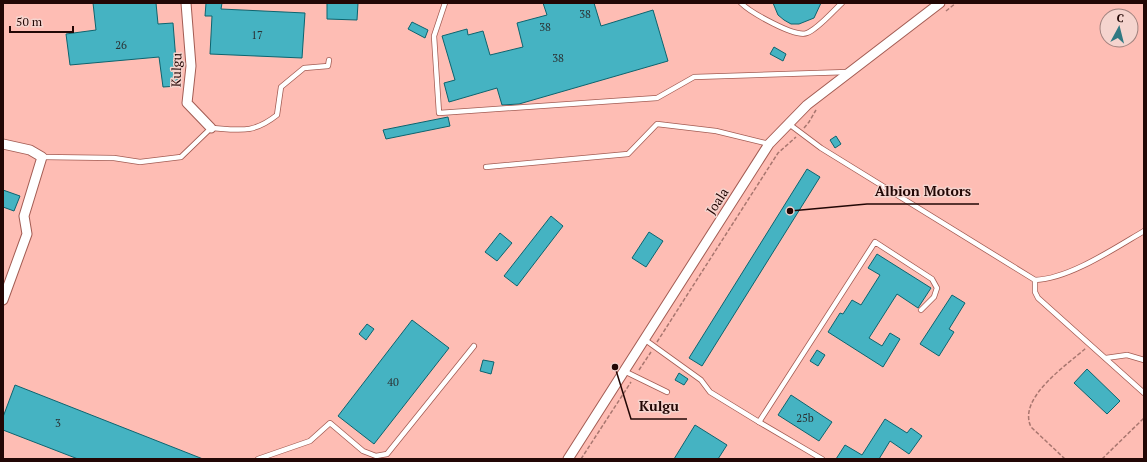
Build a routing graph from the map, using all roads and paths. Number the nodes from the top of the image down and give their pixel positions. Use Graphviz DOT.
graph roads {
  1 [pos="186,3"];
  2 [pos="445,3"];
  3 [pos="741,3"];
  4 [pos="842,3"];
  5 [pos="940,3"];
  6 [pos="956,3"];
  7 [pos="943,12"];
  8 [pos="329,60"];
  9 [pos="848,72"];
  10 [pos="817,108"];
  11 [pos="788,124"];
  12 [pos="211,128"];
  13 [pos="800,133"];
  14 [pos="3,144"];
  15 [pos="769,144"];
  16 [pos="42,157"];
  17 [pos="486,167"];
  18 [pos="1144,231"];
  19 [pos="1035,280"];
  20 [pos="3,300"];
  21 [pos="921,310"];
  22 [pos="644,339"];
  23 [pos="1090,344"];
  24 [pos="474,346"];
  25 [pos="654,346"];
  26 [pos="1106,358"];
  27 [pos="1144,360"];
  28 [pos="624,371"];
  29 [pos="635,376"];
  30 [pos="667,392"];
  31 [pos="1144,393"];
  32 [pos="1144,418"];
  33 [pos="759,422"];
  34 [pos="258,459"];
  35 [pos="568,459"];
  36 [pos="581,459"];
  37 [pos="822,459"];
  38 [pos="1065,459"];
  39 [pos="1102,459"];
  1 -- 12 [label="street, Kulgu"];
  2 -- 9 [label="lane"];
  3 -- 4 [label="lane"];
  5 -- 9 [label="street, Joala"];
  6 -- 7 [label="path"];
  8 -- 12 [label="lane"];
  9 -- 11 [label="street, Joala"];
  10 -- 13 [label="path"];
  11 -- 13 [label="lane"];
  11 -- 15 [label="street, Joala"];
  12 -- 16 [label="lane"];
  13 -- 19 [label="lane"];
  13 -- 25 [label="path"];
  14 -- 16 [label="street"];
  15 -- 17 [label="lane"];
  15 -- 22 [label="street, Joala"];
  16 -- 20 [label="street"];
  18 -- 19 [label="lane"];
  19 -- 23 [label="lane"];
  21 -- 33 [label="lane"];
  22 -- 25 [label="lane"];
  22 -- 28 [label="street, Joala"];
  23 -- 26 [label="lane"];
  23 -- 38 [label="path"];
  24 -- 34 [label="lane"];
  25 -- 29 [label="path"];
  25 -- 33 [label="lane"];
  26 -- 27 [label="lane"];
  26 -- 31 [label="lane"];
  28 -- 29 [label="lane"];
  28 -- 35 [label="street, Joala"];
  29 -- 30 [label="lane"];
  29 -- 36 [label="path"];
  32 -- 39 [label="path"];
  33 -- 37 [label="lane"];
}
